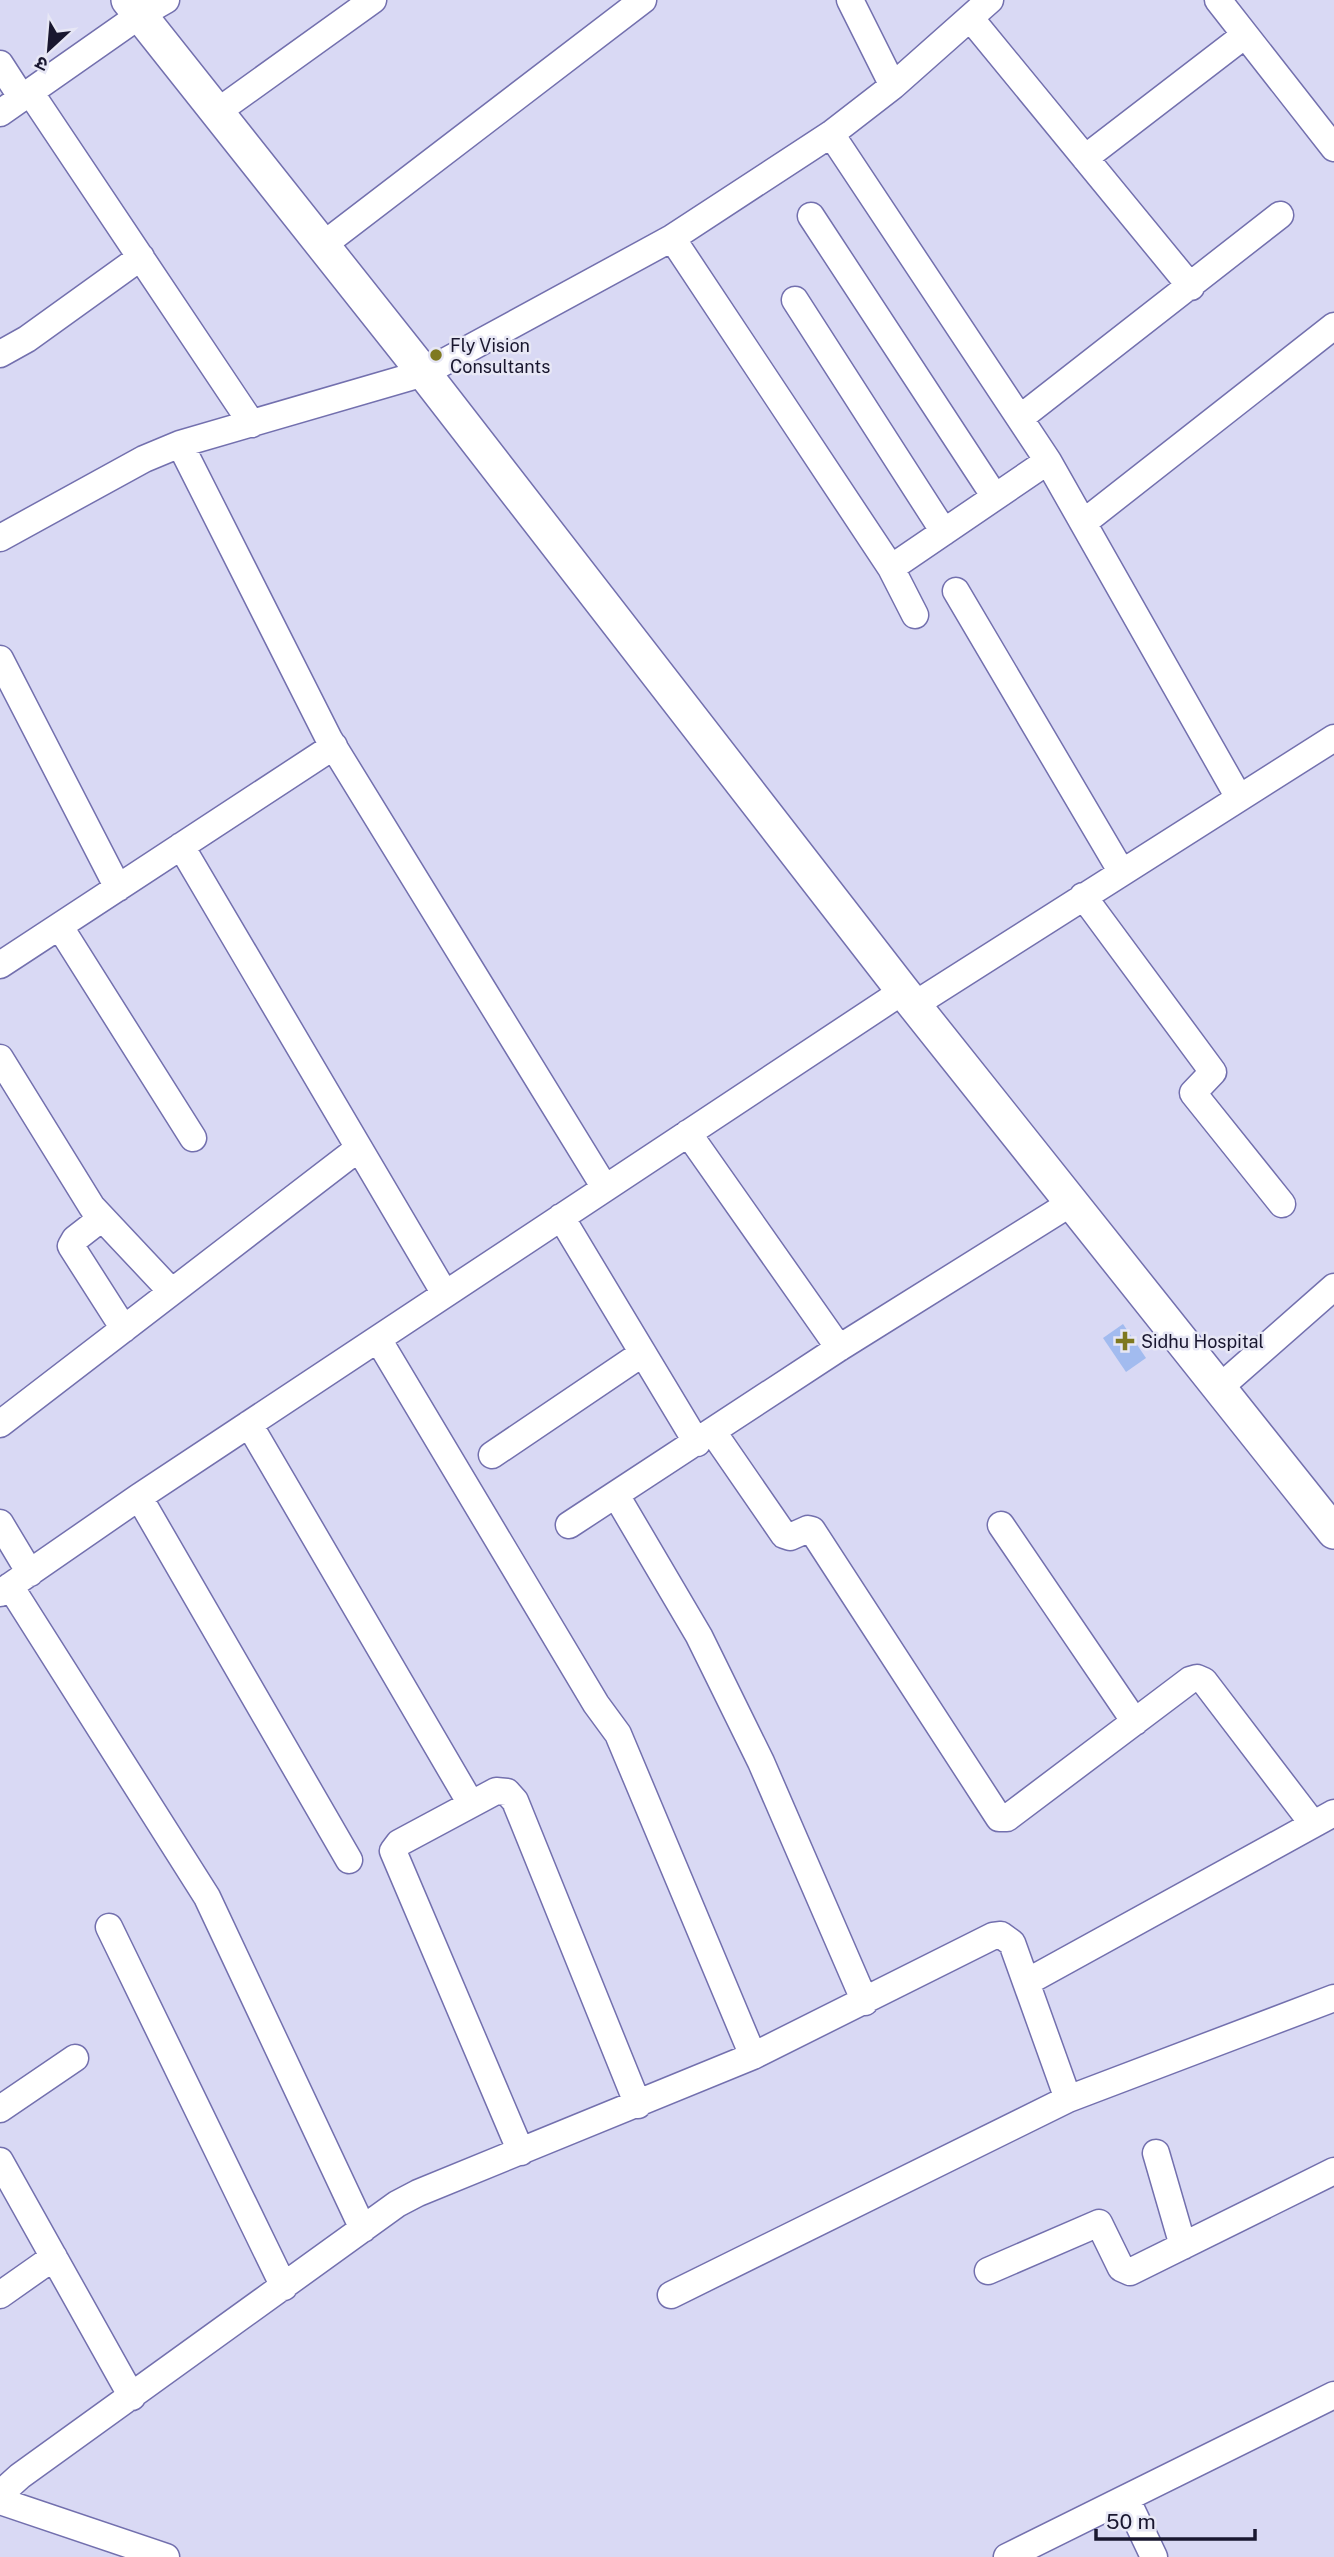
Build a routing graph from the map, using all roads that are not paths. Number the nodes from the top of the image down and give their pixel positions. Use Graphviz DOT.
graph roads {
  1 [pos="373,0"];
  2 [pos="643,0"];
  3 [pos="850,0"];
  4 [pos="990,0"];
  5 [pos="1218,0"];
  6 [pos="145,5"];
  7 [pos="971,19"];
  8 [pos="1245,35"];
  9 [pos="0,64"];
  10 [pos="893,86"];
  11 [pos="26,95"];
  12 [pos="217,112"];
  13 [pos="0,113"];
  14 [pos="831,134"];
  15 [pos="1334,148"];
  16 [pos="1085,158"];
  17 [pos="1279,215"];
  18 [pos="811,216"];
  19 [pos="673,238"];
  20 [pos="323,246"];
  21 [pos="141,257"];
  22 [pos="1191,287"];
  23 [pos="795,300"];
  24 [pos="1334,326"];
  25 [pos="0,354"];
  26 [pos="424,373"];
  27 [pos="1020,418"];
  28 [pos="252,424"];
  29 [pos="180,444"];
  30 [pos="1048,461"];
  31 [pos="995,497"];
  32 [pos="1083,523"];
  33 [pos="944,532"];
  34 [pos="0,538"];
  35 [pos="891,568"];
  36 [pos="956,591"];
  37 [pos="915,615"];
  38 [pos="0,659"];
  39 [pos="1334,738"];
  40 [pos="334,746"];
  41 [pos="1238,796"];
  42 [pos="181,846"];
  43 [pos="1121,871"];
  44 [pos="118,888"];
  45 [pos="1083,896"];
  46 [pos="60,927"];
  47 [pos="0,965"];
  48 [pos="908,998"];
  49 [pos="0,1058"];
  50 [pos="688,1133"];
  51 [pos="193,1138"];
  52 [pos="359,1149"];
  53 [pos="605,1188"];
  54 [pos="1071,1203"];
  55 [pos="1282,1204"];
  56 [pos="561,1217"];
  57 [pos="102,1218"];
  58 [pos="1334,1287"];
  59 [pos="171,1291"];
  60 [pos="445,1294"];
  61 [pos="124,1329"];
  62 [pos="378,1339"];
  63 [pos="839,1348"];
  64 [pos="643,1353"];
  65 [pos="1219,1388"];
  66 [pos="0,1424"];
  67 [pos="249,1424"];
  68 [pos="705,1438"];
  69 [pos="492,1455"];
  70 [pos="616,1495"];
  71 [pos="139,1497"];
  72 [pos="0,1523"];
  73 [pos="569,1525"];
  74 [pos="1001,1525"];
  75 [pos="1334,1532"];
  76 [pos="13,1584"];
  77 [pos="1135,1721"];
  78 [pos="471,1804"];
  79 [pos="1324,1818"];
  80 [pos="349,1860"];
  81 [pos="109,1927"];
  82 [pos="1027,1982"];
  83 [pos="1334,1998"];
  84 [pos="865,2002"];
  85 [pos="753,2056"];
  86 [pos="75,2059"];
  87 [pos="1068,2099"];
  88 [pos="638,2105"];
  89 [pos="0,2109"];
  90 [pos="521,2152"];
  91 [pos="1156,2153"];
  92 [pos="0,2161"];
  93 [pos="1334,2171"];
  94 [pos="363,2229"];
  95 [pos="1183,2246"];
  96 [pos="54,2257"];
  97 [pos="988,2271"];
  98 [pos="284,2287"];
  99 [pos="0,2295"];
  100 [pos="671,2295"];
  101 [pos="1334,2395"];
  102 [pos="132,2397"];
  103 [pos="0,2494"];
  104 [pos="1126,2498"];
  105 [pos="0,2501"];
  106 [pos="166,2557"];
  107 [pos="1007,2557"];
  108 [pos="1154,2557"];
  1 -- 12 [label="street"];
  2 -- 20 [label="street"];
  3 -- 10 [label="street"];
  4 -- 7 [label="street"];
  5 -- 8 [label="street"];
  6 -- 11 [label="street"];
  6 -- 12 [label="main road"];
  7 -- 10 [label="street"];
  7 -- 16 [label="street"];
  8 -- 15 [label="street"];
  8 -- 16 [label="street"];
  9 -- 11 [label="street"];
  10 -- 14 [label="street"];
  11 -- 13 [label="street"];
  11 -- 21 [label="street"];
  12 -- 20 [label="main road"];
  14 -- 19 [label="street"];
  14 -- 27 [label="street"];
  16 -- 22 [label="street"];
  17 -- 22 [label="street"];
  18 -- 31 [label="street"];
  19 -- 26 [label="street"];
  19 -- 35 [label="street"];
  20 -- 26 [label="main road"];
  21 -- 25 [label="street"];
  21 -- 28 [label="street"];
  22 -- 27 [label="street"];
  23 -- 33 [label="street"];
  24 -- 32 [label="street"];
  26 -- 28 [label="street"];
  26 -- 48 [label="main road"];
  27 -- 30 [label="street"];
  28 -- 29 [label="street"];
  29 -- 34 [label="street"];
  29 -- 40 [label="street"];
  30 -- 31 [label="street"];
  30 -- 32 [label="street"];
  31 -- 33 [label="street"];
  32 -- 41 [label="street"];
  33 -- 35 [label="street"];
  35 -- 37 [label="street"];
  36 -- 43 [label="street"];
  38 -- 44 [label="street"];
  39 -- 41 [label="street"];
  40 -- 42 [label="street"];
  40 -- 53 [label="street"];
  41 -- 43 [label="street"];
  42 -- 44 [label="street"];
  42 -- 52 [label="street"];
  43 -- 45 [label="street"];
  44 -- 46 [label="street"];
  45 -- 48 [label="street"];
  45 -- 55 [label="street"];
  46 -- 47 [label="street"];
  46 -- 51 [label="street"];
  48 -- 50 [label="street"];
  48 -- 54 [label="main road"];
  49 -- 57 [label="street"];
  50 -- 53 [label="street"];
  50 -- 63 [label="street"];
  52 -- 59 [label="street"];
  52 -- 60 [label="street"];
  53 -- 56 [label="street"];
  54 -- 63 [label="street"];
  54 -- 65 [label="main road"];
  56 -- 60 [label="street"];
  56 -- 64 [label="street"];
  57 -- 59 [label="street"];
  57 -- 61 [label="street"];
  58 -- 65 [label="street"];
  59 -- 61 [label="street"];
  60 -- 62 [label="street"];
  61 -- 66 [label="street"];
  62 -- 67 [label="street"];
  62 -- 85 [label="street"];
  63 -- 68 [label="street"];
  64 -- 68 [label="street"];
  64 -- 69 [label="street"];
  65 -- 75 [label="main road"];
  67 -- 71 [label="street"];
  67 -- 78 [label="street"];
  68 -- 70 [label="street"];
  68 -- 77 [label="street"];
  70 -- 73 [label="street"];
  70 -- 84 [label="street"];
  71 -- 76 [label="street"];
  71 -- 80 [label="street"];
  72 -- 76 [label="street"];
  74 -- 77 [label="street"];
  76 -- 94 [label="street"];
  77 -- 79 [label="street"];
  78 -- 88 [label="street"];
  78 -- 90 [label="street"];
  79 -- 82 [label="street"];
  81 -- 98 [label="street"];
  82 -- 84 [label="street"];
  82 -- 87 [label="street"];
  83 -- 87 [label="street"];
  84 -- 85 [label="street"];
  85 -- 88 [label="street"];
  86 -- 89 [label="street"];
  87 -- 100 [label="street"];
  88 -- 90 [label="street"];
  90 -- 94 [label="street"];
  91 -- 95 [label="street"];
  92 -- 96 [label="street"];
  93 -- 95 [label="street"];
  94 -- 98 [label="street"];
  95 -- 97 [label="street"];
  96 -- 99 [label="street"];
  96 -- 102 [label="street"];
  98 -- 102 [label="street"];
  101 -- 104 [label="street"];
  102 -- 103 [label="street"];
  104 -- 107 [label="street"];
  104 -- 108 [label="street"];
  105 -- 106 [label="street"];
}
